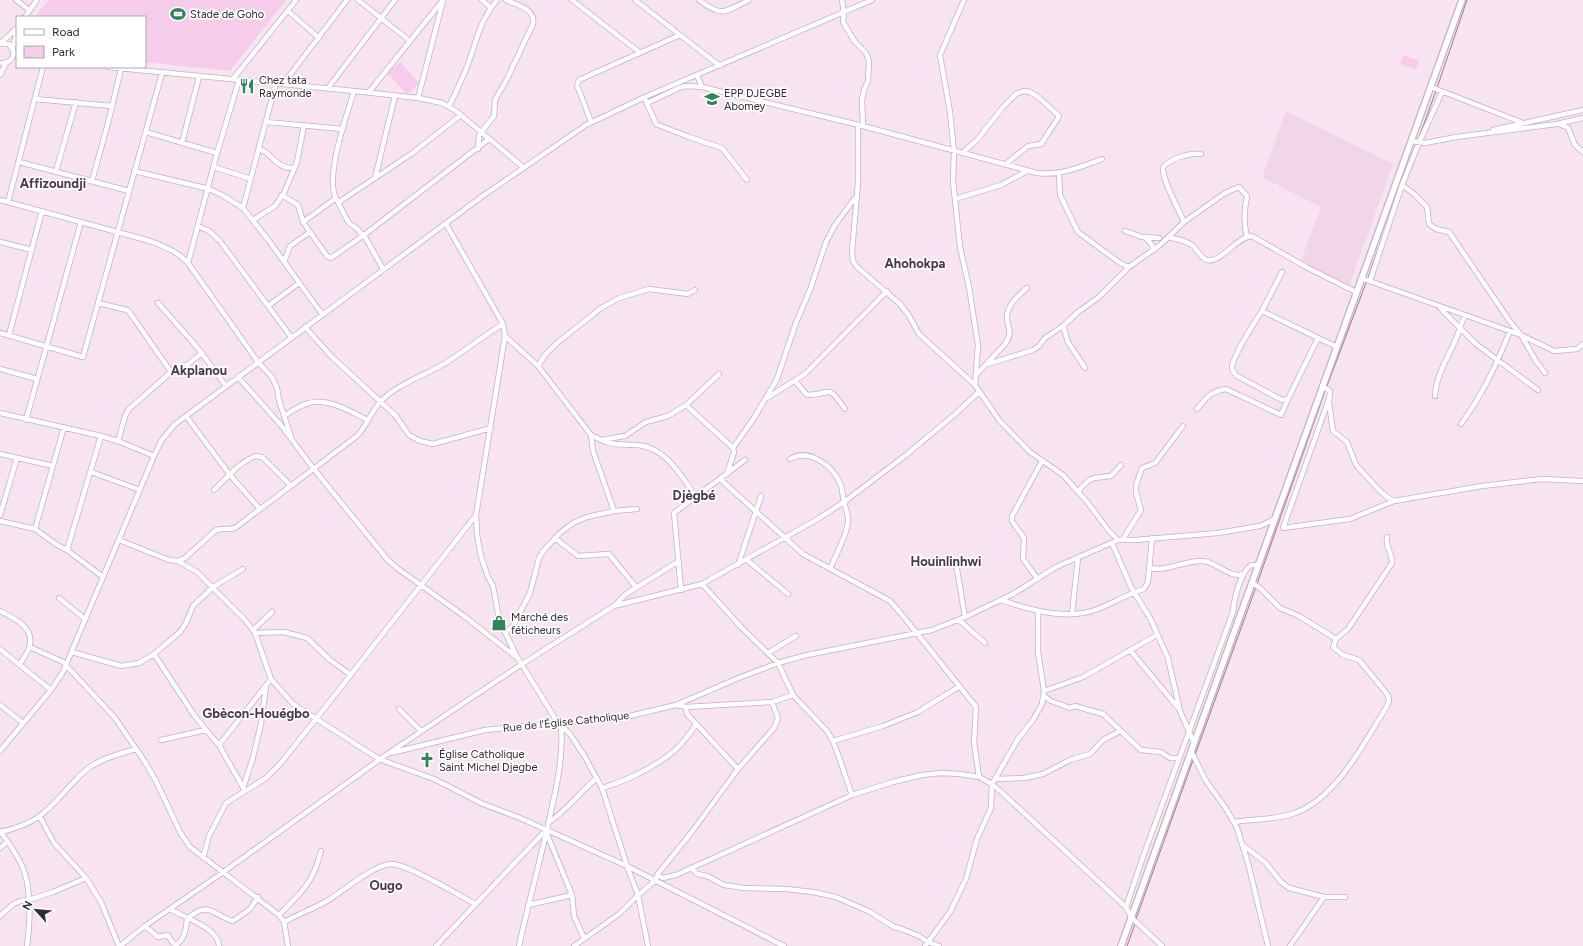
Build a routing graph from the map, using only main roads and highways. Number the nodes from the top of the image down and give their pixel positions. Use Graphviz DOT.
graph roads {
  1 [pos="1462,0"];
  2 [pos="1121,946"];
  1 -- 2 [label="main road"];
}
